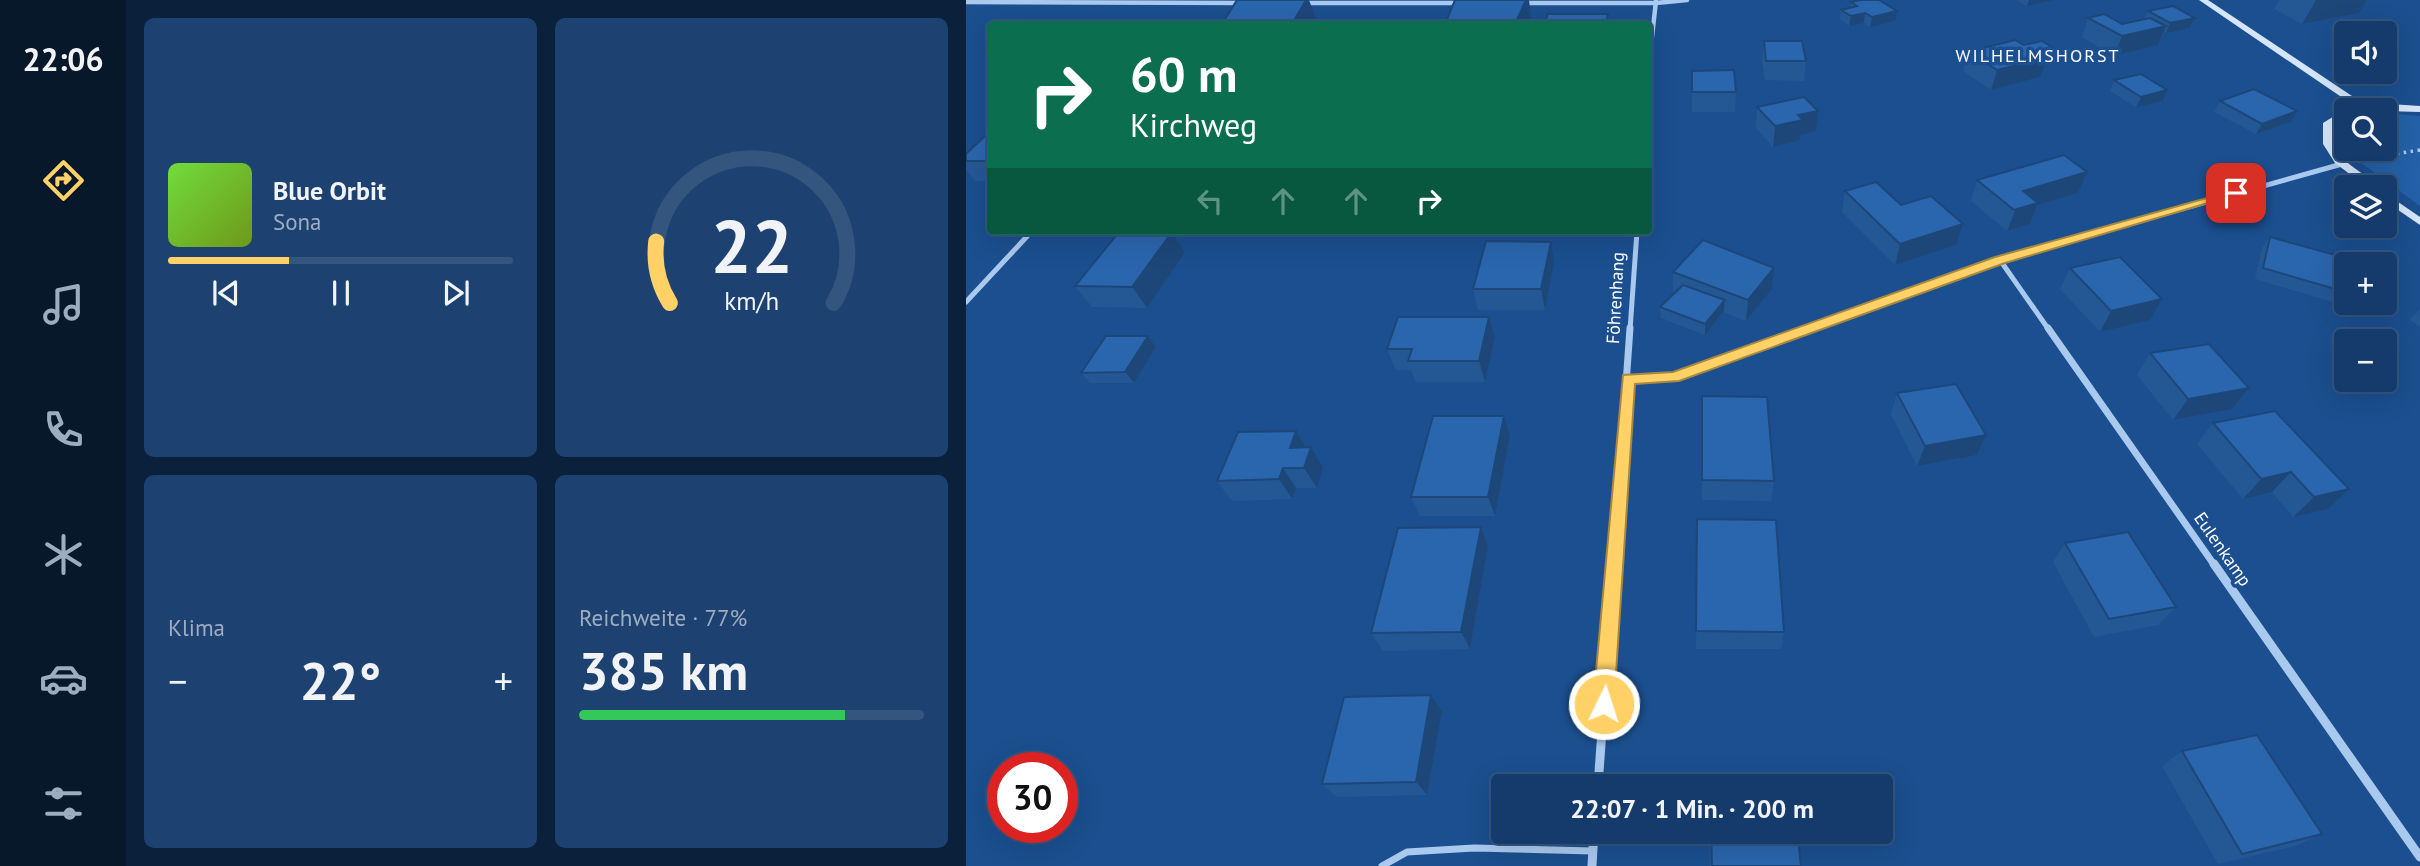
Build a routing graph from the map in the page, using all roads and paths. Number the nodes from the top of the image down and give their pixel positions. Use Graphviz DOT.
graph roads {
  1 [pos="1686,0"];
  2 [pos="2203,0"];
  3 [pos="1656,1"];
  4 [pos="966,2"];
  5 [pos="1299,3"];
  6 [pos="1464,3"];
  7 [pos="1518,3"];
  8 [pos="1237,10"];
  9 [pos="1652,36"];
  10 [pos="2349,98"];
  11 [pos="2397,109"];
  12 [pos="2420,109"];
  13 [pos="2334,120"];
  14 [pos="2420,150"];
  15 [pos="2334,155"];
  16 [pos="2339,161"];
  17 [pos="2342,164"];
  18 [pos="2357,175"];
  19 [pos="2397,205"];
  20 [pos="2420,222"];
  21 [pos="1028,235"];
  22 [pos="1637,235"];
  23 [pos="2000,260"];
  24 [pos="966,302"];
  25 [pos="1628,379"];
  26 [pos="1599,774"];
  27 [pos="1593,844"];
  28 [pos="1593,851"];
  29 [pos="2420,857"];
  30 [pos="1382,866"];
  31 [pos="1592,866"];
  1 -- 3 [label="street"];
  2 -- 10 [label="street"];
  3 -- 7 [label="street"];
  3 -- 9 [label="street"];
  4 -- 8 [label="street"];
  5 -- 6 [label="street"];
  11 -- 12 [label="street"];
  13 -- 15 [label="street"];
  14 -- 17 [label="path"];
  16 -- 17 [label="street"];
  17 -- 18 [label="street"];
  17 -- 23 [label="street"];
  19 -- 20 [label="street"];
  21 -- 24 [label="street"];
  22 -- 25 [label="street, Föhrenhang"];
  23 -- 25 [label="street"];
  23 -- 29 [label="street, Eulenkamp"];
  25 -- 26 [label="street, Föhrenhang"];
  27 -- 28 [label="street"];
  28 -- 30 [label="lane"];
  28 -- 31 [label="street"];
}
